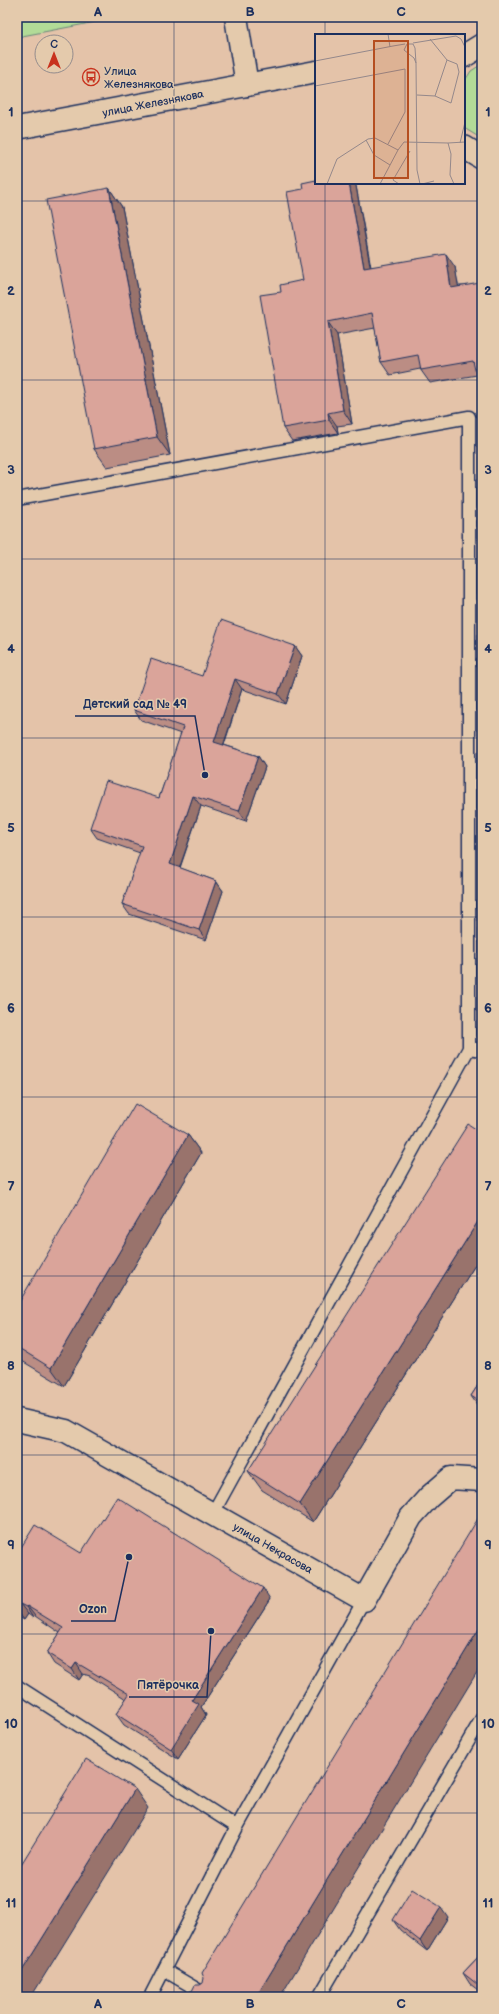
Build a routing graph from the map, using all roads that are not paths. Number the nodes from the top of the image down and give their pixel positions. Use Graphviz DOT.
graph roads {
  1 [pos="236,17"];
  2 [pos="482,42"];
  3 [pos="465,45"];
  4 [pos="482,45"];
  5 [pos="465,55"];
  6 [pos="315,72"];
  7 [pos="289,77"];
  8 [pos="315,82"];
  9 [pos="248,85"];
  10 [pos="17,128"];
  11 [pos="465,148"];
  12 [pos="482,158"];
  13 [pos="17,499"];
  14 [pos="468,1048"];
  15 [pos="482,1050"];
  16 [pos="17,1420"];
  17 [pos="482,1480"];
  18 [pos="213,1513"];
  19 [pos="364,1600"];
  20 [pos="17,1686"];
  21 [pos="482,1718"];
  22 [pos="236,1828"];
  23 [pos="164,1970"];
  24 [pos="150,1997"];
  25 [pos="210,1997"];
  26 [pos="319,1997"];
  1 -- 9 [label="street"];
  2 -- 3 [label="street"];
  4 -- 5 [label="street"];
  6 -- 7 [label="street, улица Железнякова"];
  7 -- 8 [label="street, улица Железнякова"];
  7 -- 9 [label="street, улица Железнякова"];
  9 -- 10 [label="street, улица Железнякова"];
  11 -- 12 [label="street"];
  13 -- 14 [label="lane"];
  14 -- 15 [label="lane"];
  14 -- 18 [label="lane"];
  16 -- 18 [label="street, улица Некрасова"];
  17 -- 19 [label="street"];
  18 -- 19 [label="street, улица Некрасова"];
  19 -- 22 [label="lane"];
  20 -- 22 [label="lane"];
  21 -- 26 [label="lane"];
  22 -- 23 [label="lane"];
  23 -- 24 [label="lane"];
  23 -- 25 [label="lane"];
}
